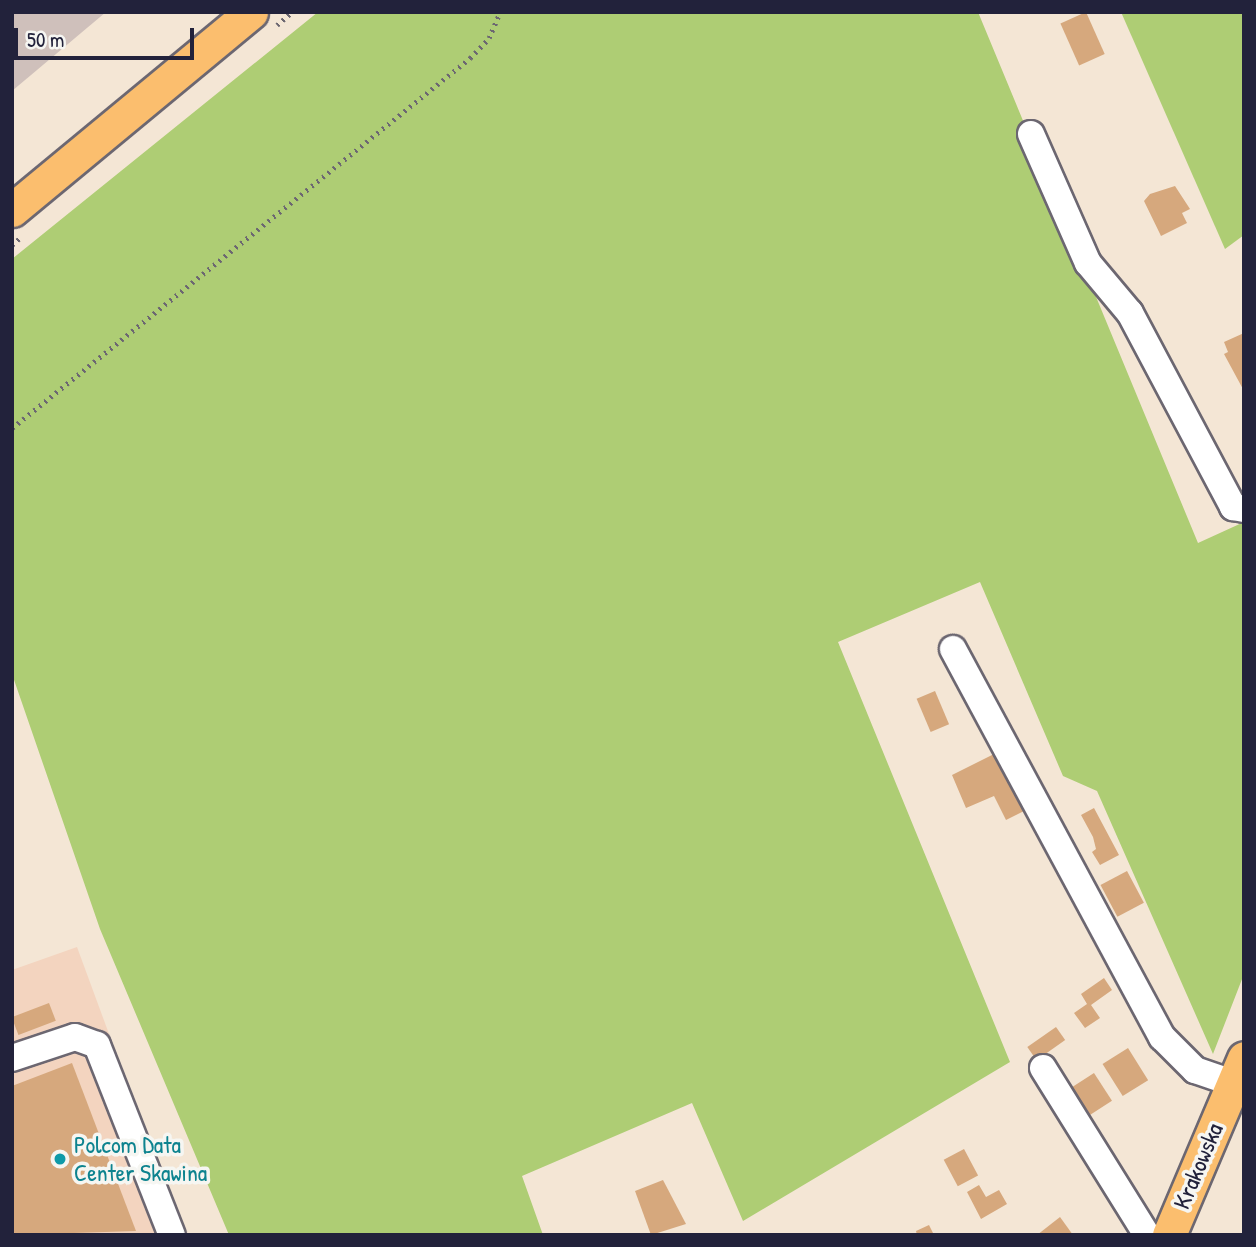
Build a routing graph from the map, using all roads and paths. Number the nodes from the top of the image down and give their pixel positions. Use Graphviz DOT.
graph roads {
  1 [pos="251,12"];
  2 [pos="499,12"];
  3 [pos="1031,134"];
  4 [pos="12,209"];
  5 [pos="12,428"];
  6 [pos="1244,509"];
  7 [pos="953,649"];
  8 [pos="12,1059"];
  9 [pos="1043,1068"];
  10 [pos="1238,1071"];
  11 [pos="172,1235"];
  12 [pos="1147,1235"];
  13 [pos="1169,1235"];
  1 -- 4 [label="main road"];
  2 -- 5 [label="path"];
  3 -- 6 [label="lane"];
  7 -- 10 [label="lane"];
  8 -- 11 [label="lane"];
  9 -- 12 [label="lane"];
  10 -- 13 [label="main road, Krakowska"];
}
